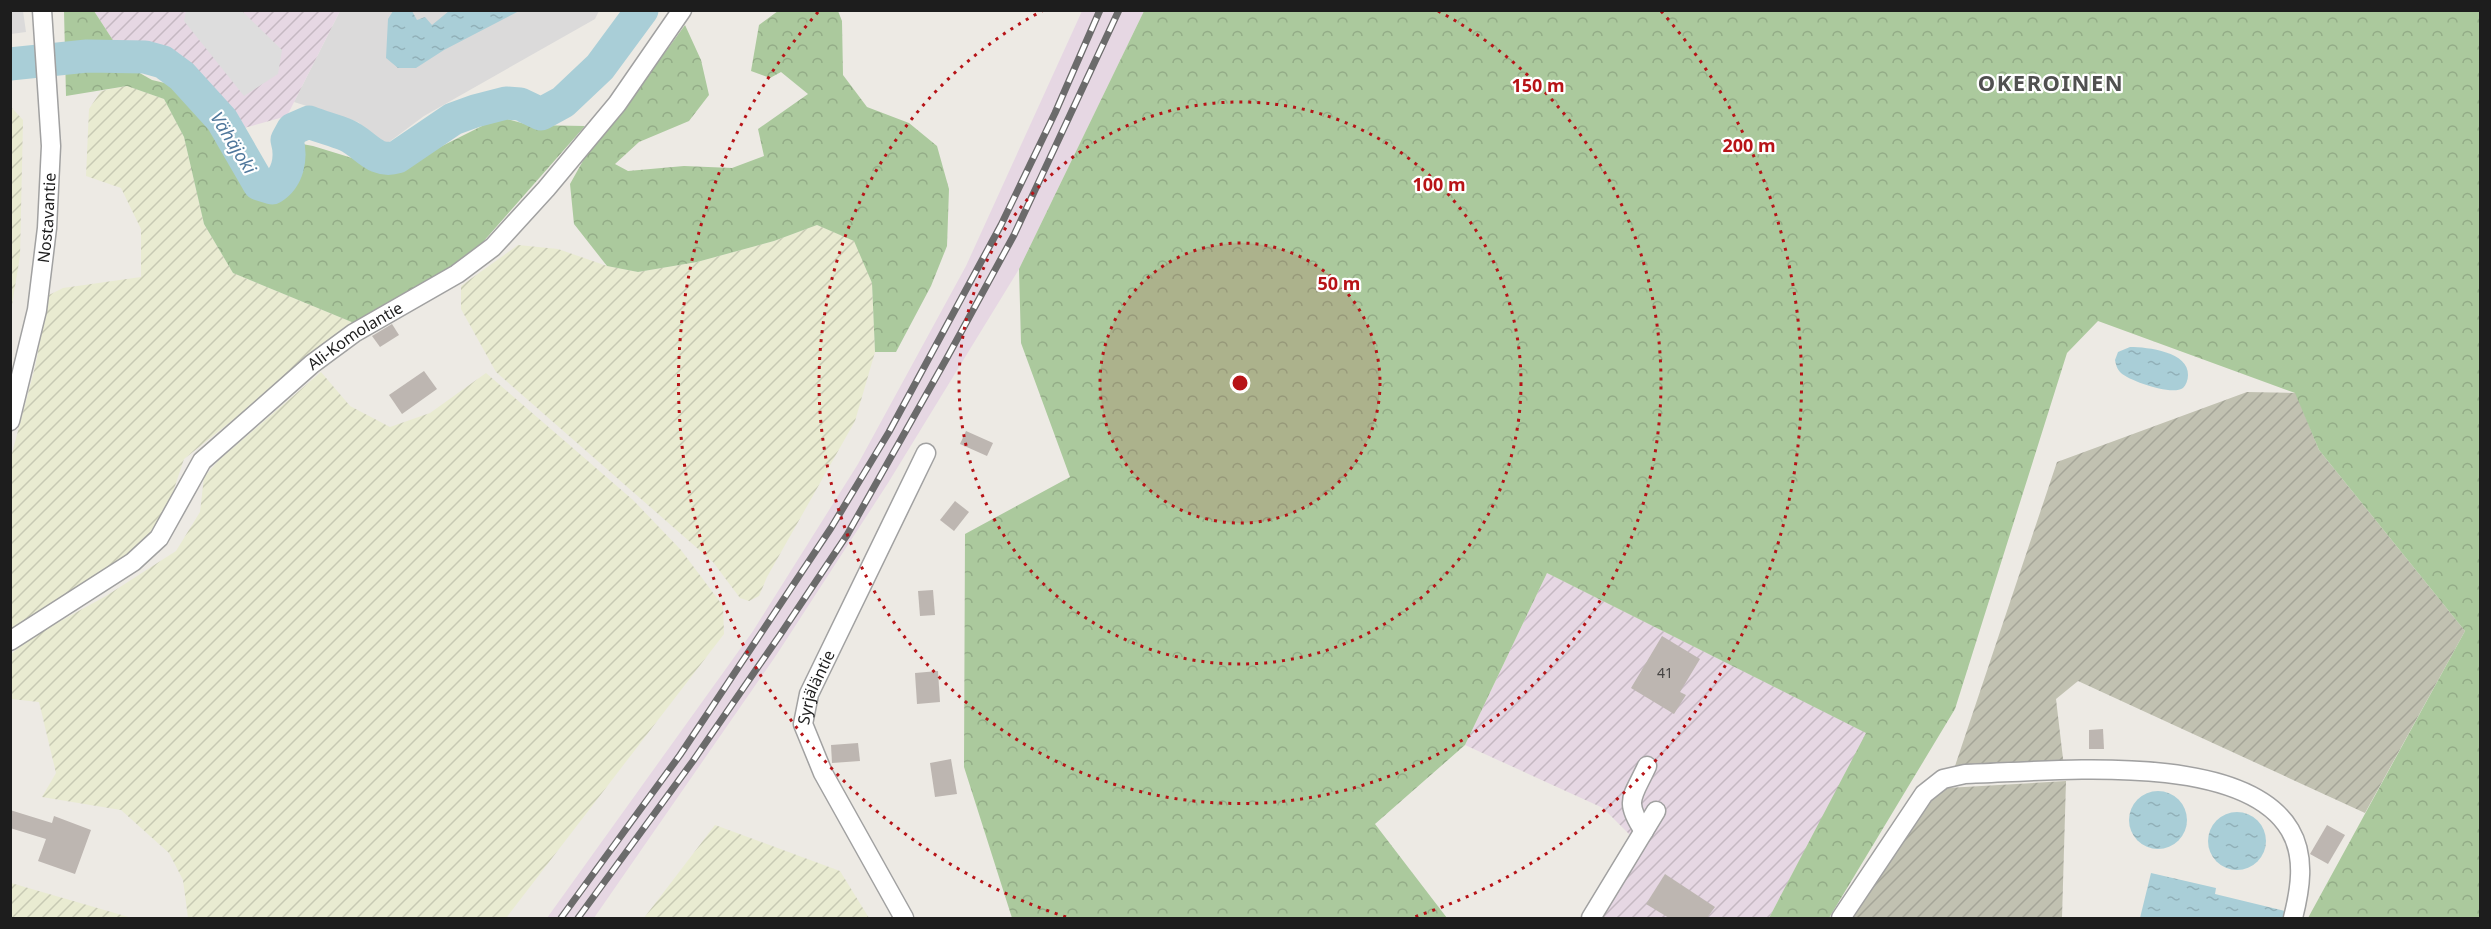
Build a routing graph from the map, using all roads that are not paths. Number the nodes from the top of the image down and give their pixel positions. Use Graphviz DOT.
graph roads {
  1 [pos="42,10"];
  2 [pos="682,10"];
  3 [pos="10,421"];
  4 [pos="926,453"];
  5 [pos="10,641"];
  6 [pos="1647,766"];
  7 [pos="1656,811"];
  8 [pos="1644,831"];
  9 [pos="904,918"];
  10 [pos="1592,918"];
  11 [pos="1841,918"];
  12 [pos="2293,918"];
  1 -- 3 [label="street, Nostavantie"];
  2 -- 5 [label="street, Ali-Komolantie"];
  4 -- 9 [label="street, Syrjäläntie"];
  6 -- 8 [label="street"];
  7 -- 8 [label="street"];
  8 -- 10 [label="street"];
  11 -- 12 [label="street"];
}
